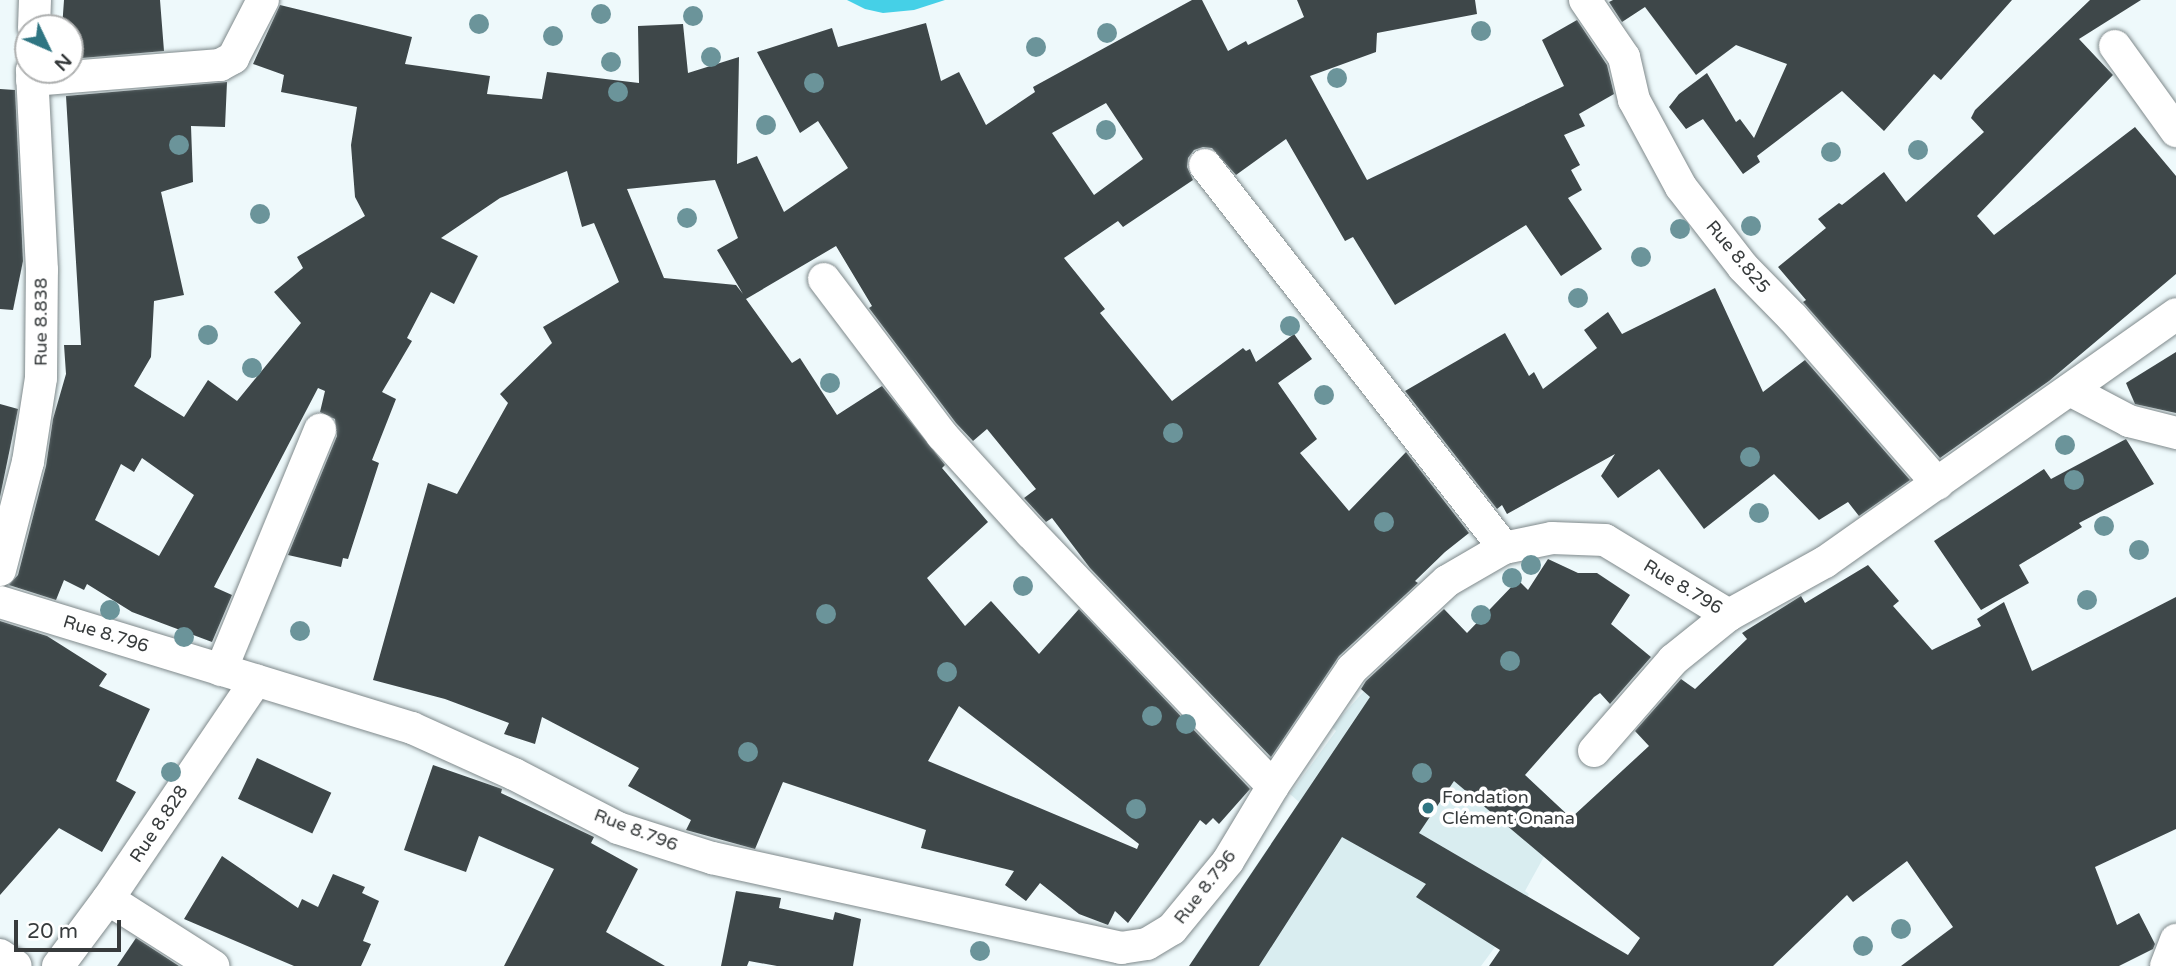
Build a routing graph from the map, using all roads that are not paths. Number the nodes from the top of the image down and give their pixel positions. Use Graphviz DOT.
graph roads {
  1 [pos="263,0"];
  2 [pos="1585,0"];
  3 [pos="2115,46"];
  4 [pos="84,72"];
  5 [pos="32,84"];
  6 [pos="2176,131"];
  7 [pos="1205,165"];
  8 [pos="824,279"];
  9 [pos="2176,314"];
  10 [pos="2070,390"];
  11 [pos="320,430"];
  12 [pos="2176,433"];
  13 [pos="1938,484"];
  14 [pos="1504,548"];
  15 [pos="0,570"];
  16 [pos="0,602"];
  17 [pos="1729,615"];
  18 [pos="221,670"];
  19 [pos="256,680"];
  20 [pos="1594,751"];
  21 [pos="1273,786"];
  22 [pos="108,900"];
  23 [pos="2176,940"];
  24 [pos="0,955"];
  25 [pos="1141,955"];
  26 [pos="16,966"];
  27 [pos="58,966"];
  28 [pos="214,966"];
  29 [pos="2166,966"];
  1 -- 4 [label="street"];
  2 -- 13 [label="street, Rue 8.825"];
  3 -- 6 [label="street"];
  5 -- 15 [label="street, Rue 8.838"];
  7 -- 14 [label="street"];
  8 -- 21 [label="street"];
  9 -- 10 [label="street, Rue 8.796"];
  10 -- 12 [label="street"];
  10 -- 13 [label="street, Rue 8.796"];
  11 -- 18 [label="street"];
  13 -- 17 [label="street, Rue 8.796"];
  14 -- 17 [label="street, Rue 8.796"];
  14 -- 21 [label="street, Rue 8.796"];
  16 -- 18 [label="street, Rue 8.796"];
  17 -- 20 [label="street"];
  18 -- 19 [label="street, Rue 8.796"];
  19 -- 22 [label="street, Rue 8.828"];
  19 -- 25 [label="street, Rue 8.796"];
  21 -- 25 [label="street, Rue 8.796"];
  22 -- 27 [label="street, Rue 8.828"];
  22 -- 28 [label="street"];
  23 -- 29 [label="street"];
  24 -- 26 [label="street"];
}
